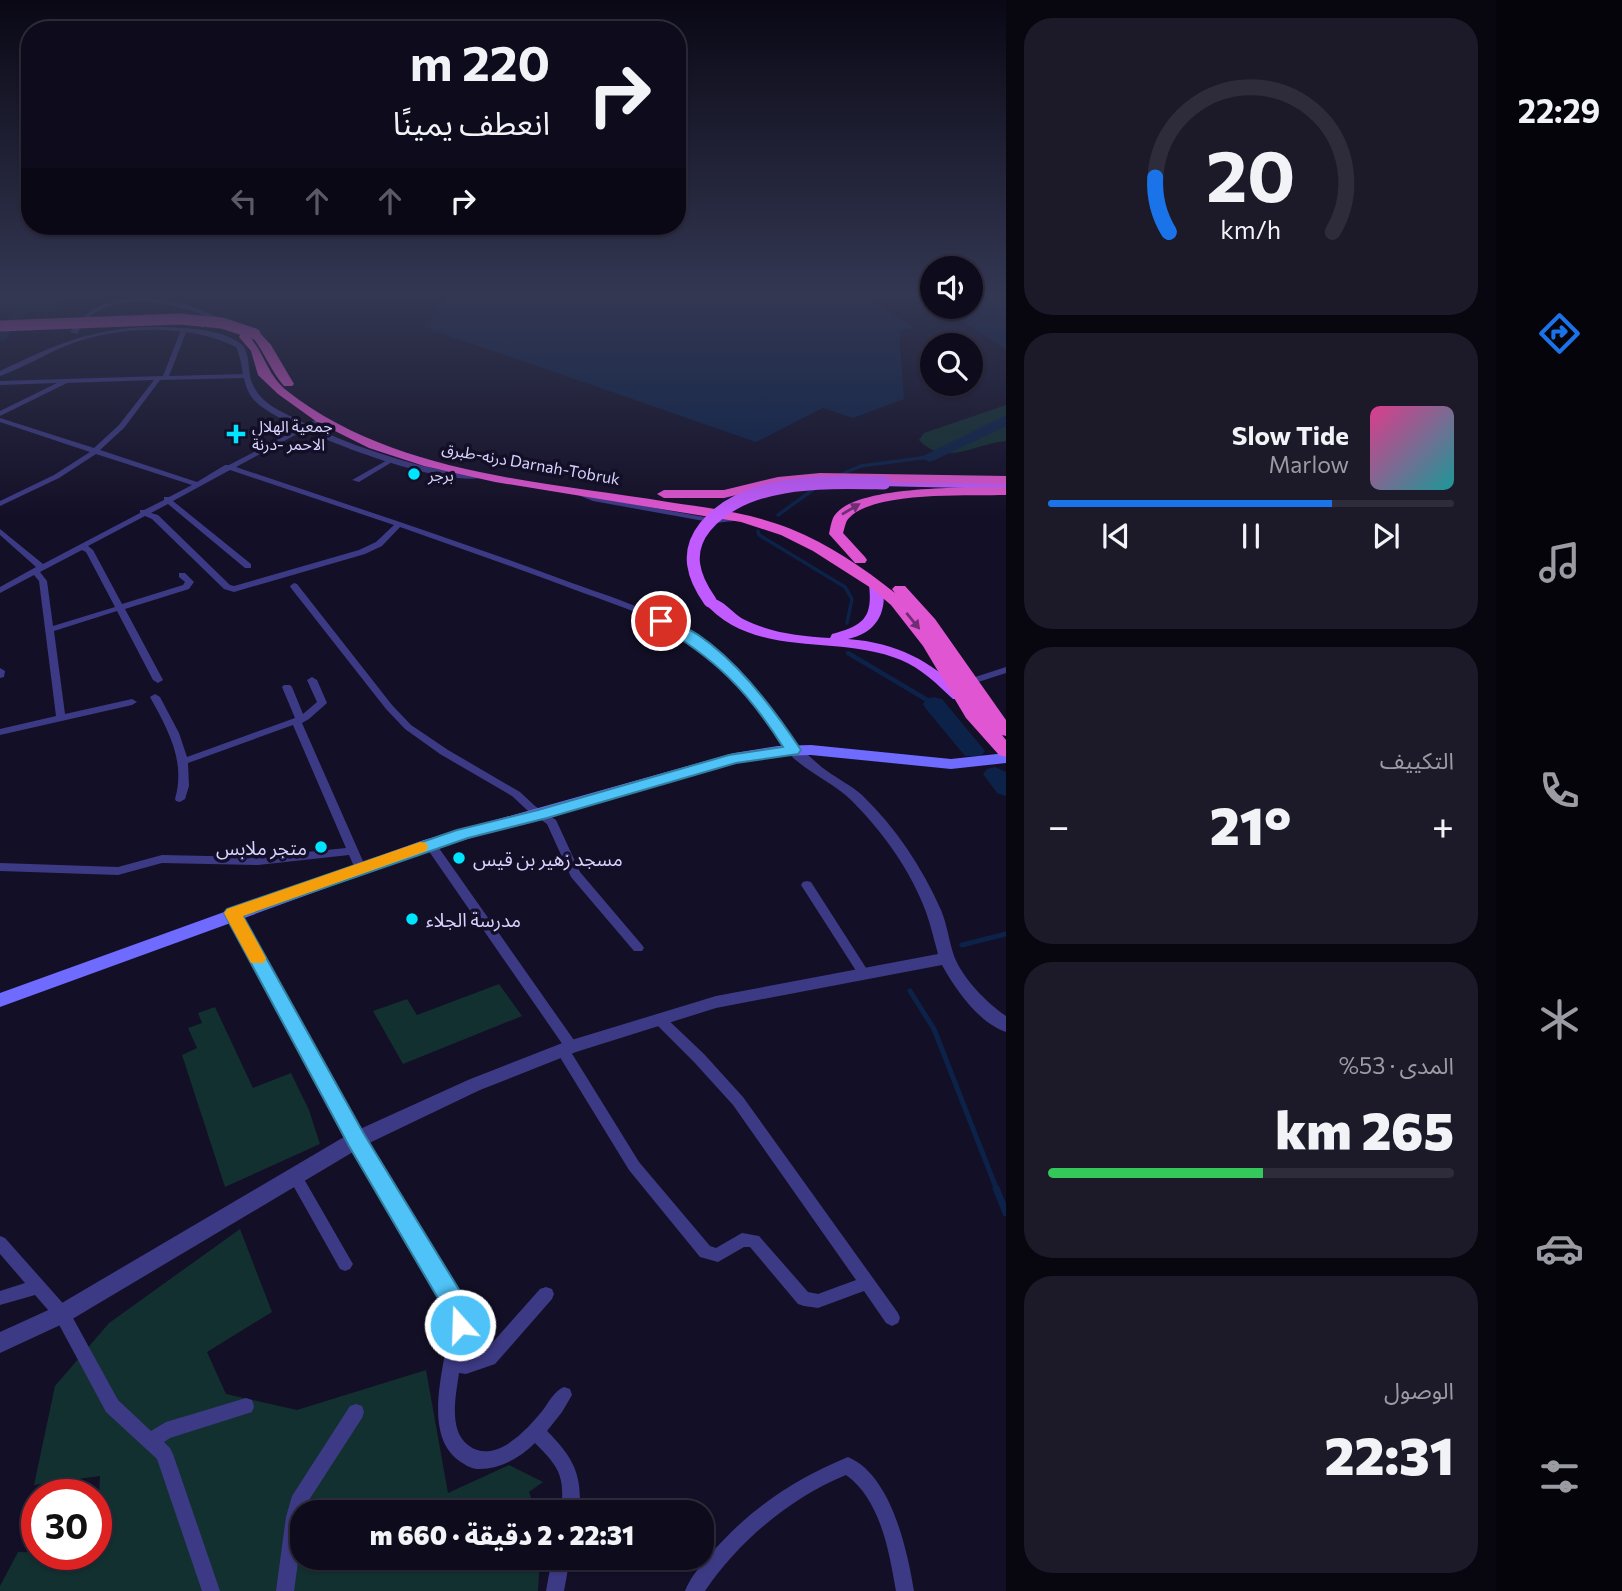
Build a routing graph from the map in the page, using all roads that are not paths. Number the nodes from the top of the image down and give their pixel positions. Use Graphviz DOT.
graph roads {
  1 [pos="166,368"];
  2 [pos="244,368"];
  3 [pos="261,368"];
  4 [pos="275,368"];
  5 [pos="244,376"];
  6 [pos="162,378"];
  7 [pos="66,381"];
  8 [pos="0,384"];
  9 [pos="0,414"];
  10 [pos="321,419"];
  11 [pos="0,420"];
  12 [pos="302,428"];
  13 [pos="95,451"];
  14 [pos="393,459"];
  15 [pos="228,467"];
  16 [pos="483,475"];
  17 [pos="356,480"];
  18 [pos="1006,480"];
  19 [pos="196,484"];
  20 [pos="1006,488"];
  21 [pos="653,493"];
  22 [pos="167,499"];
  23 [pos="0,504"];
  24 [pos="143,512"];
  25 [pos="398,525"];
  26 [pos="0,531"];
  27 [pos="80,546"];
  28 [pos="860,560"];
  29 [pos="248,566"];
  30 [pos="37,569"];
  31 [pos="182,575"];
  32 [pos="876,585"];
  33 [pos="294,586"];
  34 [pos="0,590"];
  35 [pos="713,600"];
  36 [pos="120,608"];
  37 [pos="49,630"];
  38 [pos="1006,670"];
  39 [pos="158,680"];
  40 [pos="312,680"];
  41 [pos="969,682"];
  42 [pos="287,687"];
  43 [pos="959,696"];
  44 [pos="155,697"];
  45 [pos="132,702"];
  46 [pos="61,718"];
  47 [pos="299,721"];
  48 [pos="1006,731"];
  49 [pos="0,732"];
  50 [pos="793,750"];
  51 [pos="811,750"];
  52 [pos="1006,751"];
  53 [pos="1006,758"];
  54 [pos="182,762"];
  55 [pos="815,769"];
  56 [pos="180,799"];
  57 [pos="542,814"];
  58 [pos="430,844"];
  59 [pos="350,851"];
  60 [pos="0,867"];
  61 [pos="360,868"];
  62 [pos="807,885"];
  63 [pos="233,913"];
  64 [pos="638,948"];
  65 [pos="947,958"];
  66 [pos="864,974"];
  67 [pos="0,1000"];
  68 [pos="659,1019"];
  69 [pos="1006,1025"];
  70 [pos="567,1048"];
  71 [pos="356,1140"];
  72 [pos="295,1176"];
  73 [pos="0,1243"];
  74 [pos="345,1264"];
  75 [pos="867,1283"];
  76 [pos="36,1287"];
  77 [pos="546,1294"];
  78 [pos="0,1298"];
  79 [pos="62,1314"];
  80 [pos="892,1318"];
  81 [pos="0,1343"];
  82 [pos="453,1365"];
  83 [pos="564,1395"];
  84 [pos="246,1406"];
  85 [pos="356,1412"];
  86 [pos="536,1432"];
  87 [pos="152,1440"];
  88 [pos="572,1500"];
  89 [pos="559,1570"];
  90 [pos="211,1591"];
  91 [pos="285,1591"];
  92 [pos="555,1591"];
  93 [pos="694,1591"];
  94 [pos="905,1591"];
  1 -- 6 [label="street"];
  2 -- 5 [label="street"];
  3 -- 10 [label="highway, درنه-طبرق Darnah-Tobruk"];
  4 -- 21 [label="highway, درنه-طبرق Darnah-Tobruk"];
  5 -- 6 [label="street"];
  5 -- 12 [label="street"];
  6 -- 7 [label="street"];
  6 -- 13 [label="street"];
  7 -- 8 [label="street"];
  7 -- 9 [label="street"];
  10 -- 12 [label="street"];
  10 -- 16 [label="highway, درنه-طبرق Darnah-Tobruk"];
  11 -- 13 [label="street"];
  12 -- 14 [label="street"];
  12 -- 15 [label="street"];
  13 -- 19 [label="street"];
  13 -- 23 [label="street"];
  14 -- 16 [label="street"];
  14 -- 17 [label="street"];
  15 -- 19 [label="street"];
  15 -- 25 [label="street"];
  16 -- 32 [label="highway, درنه-طبرق Darnah-Tobruk"];
  18 -- 21 [label="highway"];
  19 -- 22 [label="street"];
  28 -- 20 [label="highway, one-way"];
  20 -- 35 [label="main road, bridge"];
  21 -- 28 [label="highway, درنه-طبرق Darnah-Tobruk"];
  22 -- 24 [label="street"];
  22 -- 29 [label="street"];
  24 -- 25 [label="street"];
  24 -- 27 [label="street"];
  25 -- 50 [label="street"];
  26 -- 30 [label="street"];
  27 -- 30 [label="street"];
  27 -- 36 [label="street"];
  28 -- 41 [label="highway, درنه-طبرق Darnah-Tobruk"];
  30 -- 34 [label="street"];
  30 -- 37 [label="street"];
  31 -- 36 [label="street"];
  32 -- 35 [label="main road"];
  32 -- 43 [label="highway, درنه-طبرق Darnah-Tobruk, one-way"];
  33 -- 57 [label="street"];
  35 -- 43 [label="main road"];
  36 -- 37 [label="street"];
  36 -- 39 [label="street"];
  37 -- 46 [label="street"];
  38 -- 41 [label="street"];
  40 -- 47 [label="street"];
  41 -- 48 [label="highway, درنه-طبرق Darnah-Tobruk"];
  42 -- 47 [label="street"];
  43 -- 52 [label="highway, درنه-طبرق Darnah-Tobruk"];
  44 -- 54 [label="street"];
  45 -- 46 [label="street"];
  46 -- 49 [label="street"];
  47 -- 54 [label="street"];
  47 -- 59 [label="street"];
  50 -- 51 [label="main road"];
  50 -- 55 [label="street"];
  50 -- 57 [label="main road"];
  51 -- 53 [label="main road"];
  51 -- 55 [label="street"];
  54 -- 56 [label="street"];
  55 -- 65 [label="street"];
  57 -- 58 [label="main road"];
  57 -- 64 [label="street"];
  58 -- 61 [label="main road"];
  58 -- 70 [label="street"];
  59 -- 60 [label="street"];
  59 -- 61 [label="street"];
  61 -- 63 [label="main road"];
  62 -- 66 [label="street"];
  63 -- 67 [label="main road"];
  63 -- 71 [label="street"];
  65 -- 66 [label="street"];
  65 -- 69 [label="street"];
  66 -- 68 [label="street"];
  68 -- 70 [label="street"];
  68 -- 75 [label="street"];
  70 -- 71 [label="street"];
  70 -- 75 [label="street"];
  71 -- 72 [label="street"];
  71 -- 82 [label="street"];
  72 -- 74 [label="street"];
  72 -- 79 [label="street"];
  73 -- 76 [label="street"];
  75 -- 80 [label="street"];
  76 -- 78 [label="street"];
  76 -- 79 [label="street"];
  77 -- 82 [label="street"];
  79 -- 81 [label="street"];
  79 -- 87 [label="street"];
  82 -- 86 [label="street"];
  83 -- 86 [label="street"];
  84 -- 87 [label="street"];
  85 -- 91 [label="street"];
  86 -- 88 [label="street"];
  87 -- 90 [label="street"];
  89 -- 92 [label="street"];
  93 -- 94 [label="street"];
}
